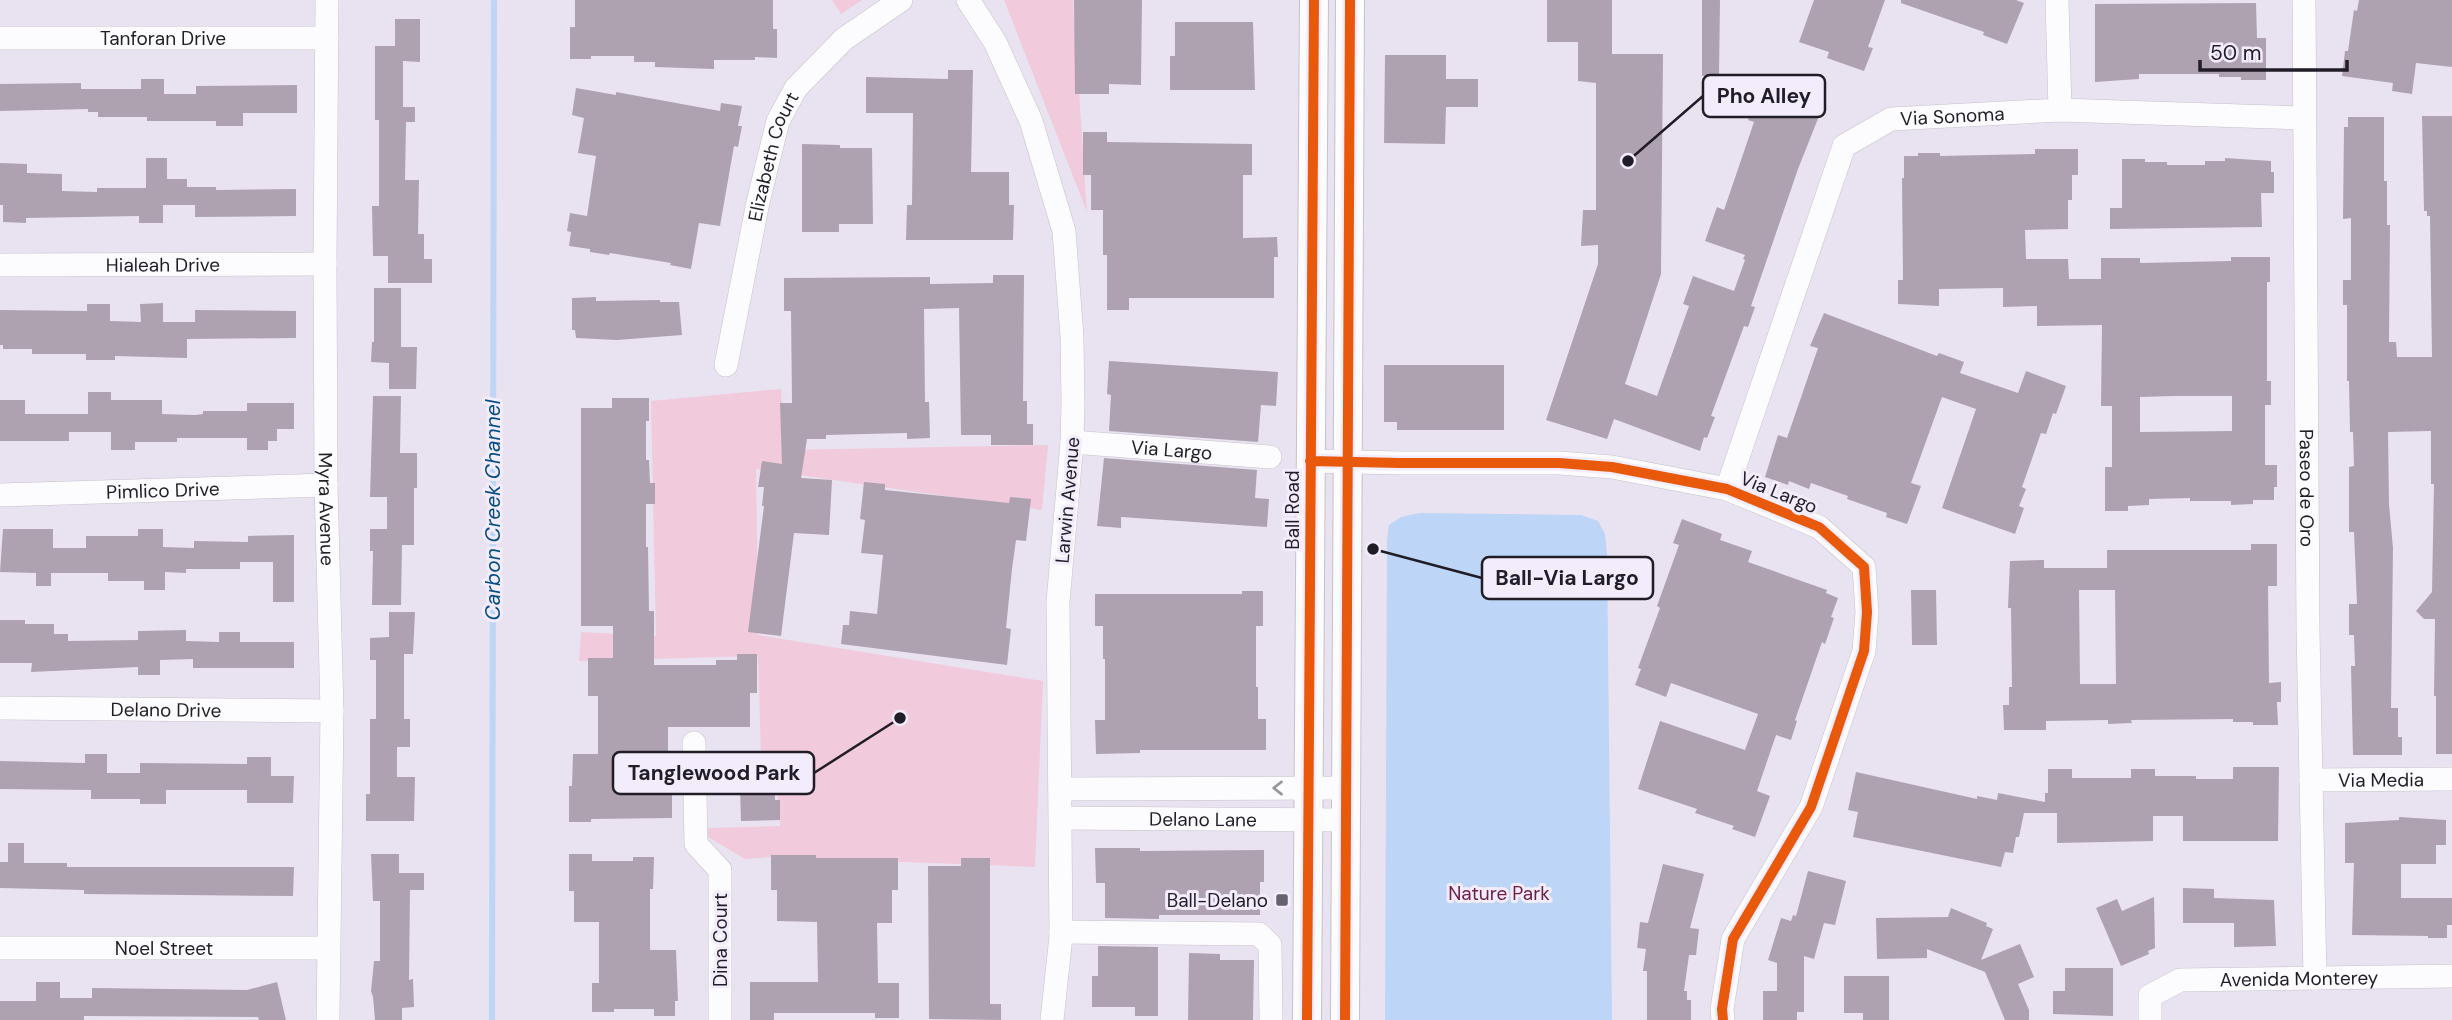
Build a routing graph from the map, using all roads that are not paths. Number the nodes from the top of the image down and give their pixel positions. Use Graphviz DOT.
graph roads {
  1 [pos="327,0"];
  2 [pos="901,0"];
  3 [pos="968,0"];
  4 [pos="1314,0"];
  5 [pos="1350,0"];
  6 [pos="2057,0"];
  7 [pos="2304,0"];
  8 [pos="0,38"];
  9 [pos="327,38"];
  10 [pos="2060,110"];
  11 [pos="2303,118"];
  12 [pos="325,264"];
  13 [pos="0,265"];
  14 [pos="726,365"];
  15 [pos="1072,442"];
  16 [pos="1270,457"];
  17 [pos="1310,461"];
  18 [pos="1348,462"];
  19 [pos="327,485"];
  20 [pos="1727,489"];
  21 [pos="0,495"];
  22 [pos="0,708"];
  23 [pos="332,710"];
  24 [pos="694,743"];
  25 [pos="2452,779"];
  26 [pos="2311,780"];
  27 [pos="1308,788"];
  28 [pos="1346,788"];
  29 [pos="1060,789"];
  30 [pos="1060,818"];
  31 [pos="1308,820"];
  32 [pos="1346,820"];
  33 [pos="1061,932"];
  34 [pos="0,948"];
  35 [pos="328,948"];
  36 [pos="2452,976"];
  37 [pos="2315,978"];
  38 [pos="328,1020"];
  39 [pos="720,1020"];
  40 [pos="1052,1020"];
  41 [pos="1272,1020"];
  42 [pos="1307,1020"];
  43 [pos="1345,1020"];
  44 [pos="1723,1020"];
  45 [pos="2150,1020"];
  1 -- 9 [label="street, Myra Avenue"];
  2 -- 14 [label="street, Elizabeth Court"];
  3 -- 15 [label="street, Larwin Avenue"];
  4 -- 17 [label="main road, Ball Road"];
  5 -- 18 [label="main road"];
  6 -- 10 [label="street"];
  7 -- 11 [label="street, Paseo de Oro"];
  8 -- 9 [label="street, Tanforan Drive"];
  9 -- 12 [label="street, Myra Avenue"];
  10 -- 11 [label="street, Via Sonoma"];
  10 -- 20 [label="street, Via Sonoma"];
  11 -- 26 [label="street, Paseo de Oro"];
  12 -- 13 [label="street, Hialeah Drive"];
  12 -- 19 [label="street, Myra Avenue"];
  15 -- 16 [label="street, Via Largo"];
  15 -- 29 [label="street, Larwin Avenue"];
  17 -- 18 [label="street, Via Largo"];
  17 -- 27 [label="main road, Ball Road"];
  18 -- 20 [label="street, Via Largo"];
  18 -- 28 [label="main road"];
  19 -- 21 [label="street, Pimlico Drive"];
  19 -- 23 [label="street, Myra Avenue"];
  20 -- 44 [label="street, Via Largo"];
  22 -- 23 [label="street, Delano Drive"];
  23 -- 35 [label="street, Myra Avenue"];
  24 -- 39 [label="street, Dina Court"];
  25 -- 26 [label="street, Via Media"];
  26 -- 37 [label="street, Paseo de Oro"];
  27 -- 28 [label="street, Delano Lane"];
  27 -- 29 [label="street, Delano Lane, one-way"];
  27 -- 31 [label="main road, Ball Road"];
  28 -- 32 [label="main road"];
  29 -- 30 [label="street, Larwin Avenue"];
  30 -- 31 [label="street, Delano Lane"];
  30 -- 33 [label="street, Larwin Avenue"];
  31 -- 32 [label="street, Delano Lane"];
  31 -- 42 [label="main road, Ball Road"];
  32 -- 43 [label="main road"];
  33 -- 40 [label="street, Larwin Avenue"];
  33 -- 41 [label="street"];
  34 -- 35 [label="street, Noel Street"];
  35 -- 38 [label="street, Myra Avenue"];
  36 -- 37 [label="street, Avenida Monterey"];
  37 -- 45 [label="street, Avenida Monterey"];
}
